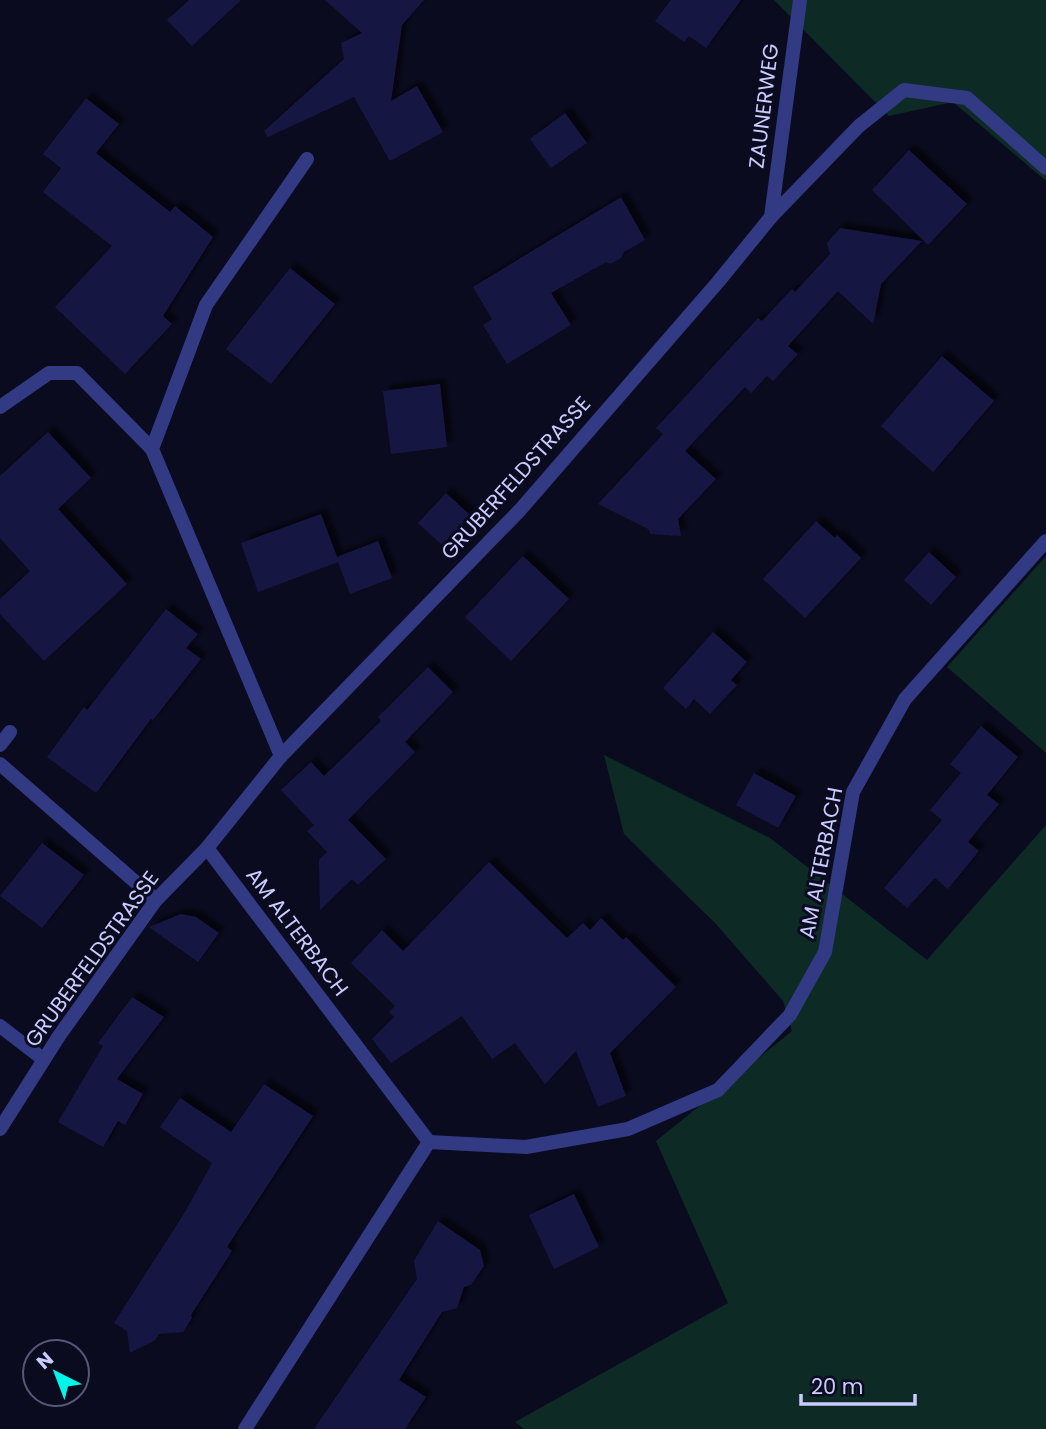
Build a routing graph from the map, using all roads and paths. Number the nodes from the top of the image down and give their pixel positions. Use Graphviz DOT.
graph roads {
  1 [pos="800,0"];
  2 [pos="307,159"];
  3 [pos="1046,168"];
  4 [pos="771,217"];
  5 [pos="0,407"];
  6 [pos="152,449"];
  7 [pos="1046,541"];
  8 [pos="10,732"];
  9 [pos="0,745"];
  10 [pos="281,756"];
  11 [pos="0,764"];
  12 [pos="207,848"];
  13 [pos="156,900"];
  14 [pos="0,1026"];
  15 [pos="43,1059"];
  16 [pos="0,1129"];
  17 [pos="429,1142"];
  18 [pos="245,1429"];
  1 -- 4 [label="street, ZAUNERWEG"];
  2 -- 6 [label="street"];
  3 -- 4 [label="street"];
  4 -- 10 [label="street, GRUBERFELDSTRASSE"];
  5 -- 6 [label="street"];
  6 -- 10 [label="street"];
  7 -- 17 [label="street, AM ALTERBACH"];
  8 -- 9 [label="street"];
  10 -- 12 [label="street, GRUBERFELDSTRASSE"];
  11 -- 13 [label="street"];
  12 -- 13 [label="street, GRUBERFELDSTRASSE"];
  12 -- 17 [label="street, AM ALTERBACH"];
  13 -- 15 [label="street, GRUBERFELDSTRASSE"];
  14 -- 15 [label="street"];
  15 -- 16 [label="street, GRUBERFELDSTRASSE"];
  17 -- 18 [label="street"];
}
